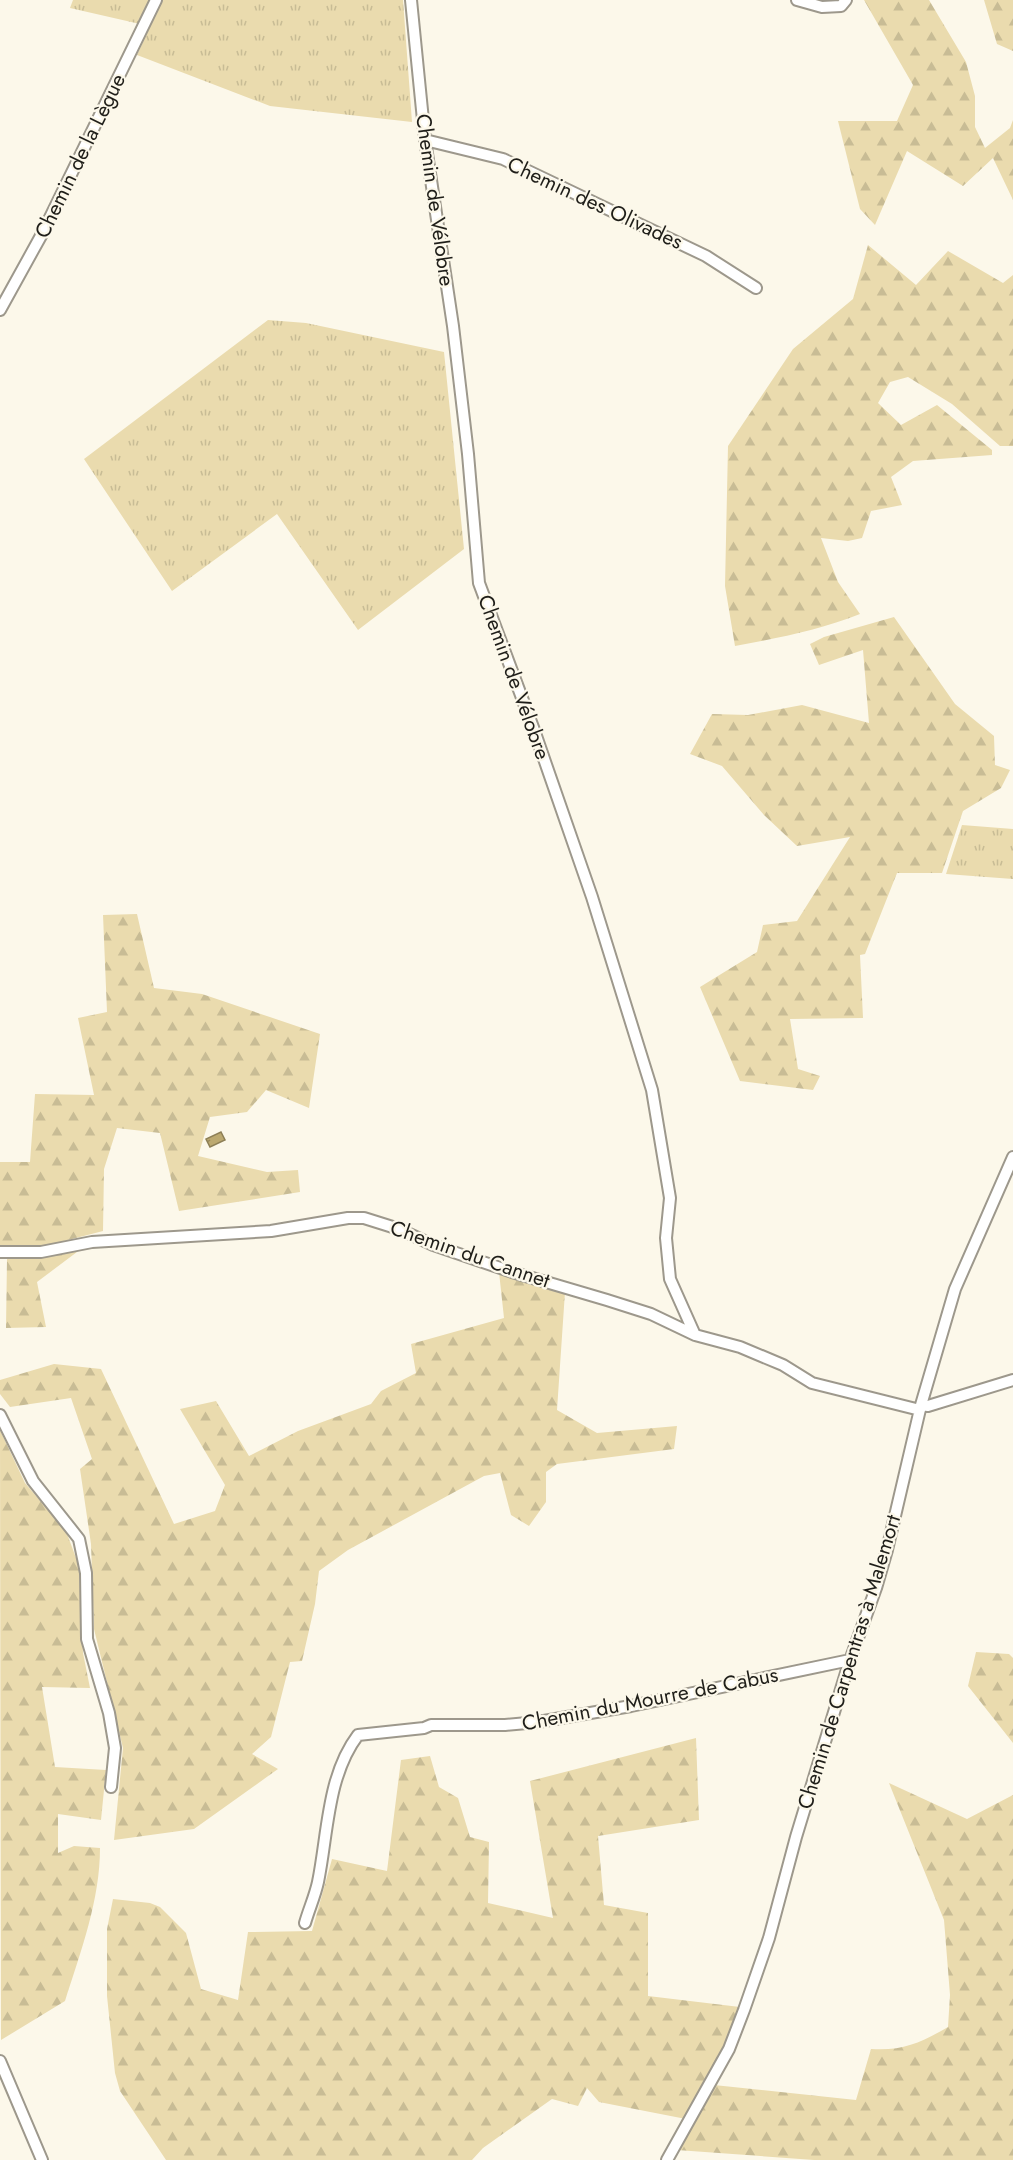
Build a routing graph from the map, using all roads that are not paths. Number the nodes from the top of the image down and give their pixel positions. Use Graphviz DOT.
graph roads {
  1 [pos="156,0"];
  2 [pos="411,0"];
  3 [pos="797,0"];
  4 [pos="846,0"];
  5 [pos="425,140"];
  6 [pos="756,288"];
  7 [pos="0,310"];
  8 [pos="1013,1157"];
  9 [pos="0,1252"];
  10 [pos="695,1335"];
  11 [pos="1013,1380"];
  12 [pos="921,1407"];
  13 [pos="0,1415"];
  14 [pos="850,1660"];
  15 [pos="111,1787"];
  16 [pos="305,1923"];
  17 [pos="0,2061"];
  18 [pos="42,2160"];
  19 [pos="668,2160"];
  1 -- 7 [label="street, Chemin de la Lègue"];
  2 -- 5 [label="street, Chemin de Vélobre"];
  3 -- 4 [label="street"];
  5 -- 6 [label="street, Chemin des Olivades"];
  5 -- 10 [label="street, Chemin de Vélobre"];
  8 -- 12 [label="street, Chemin de Carpentras à Malemort"];
  9 -- 10 [label="street, Chemin du Cannet"];
  10 -- 12 [label="street, Chemin du Cannet"];
  11 -- 12 [label="street"];
  12 -- 14 [label="street, Chemin de Carpentras à Malemort"];
  13 -- 15 [label="street"];
  14 -- 16 [label="street, Chemin du Mourre de Cabus"];
  14 -- 19 [label="street, Chemin de Carpentras à Malemort"];
  17 -- 18 [label="street"];
}
